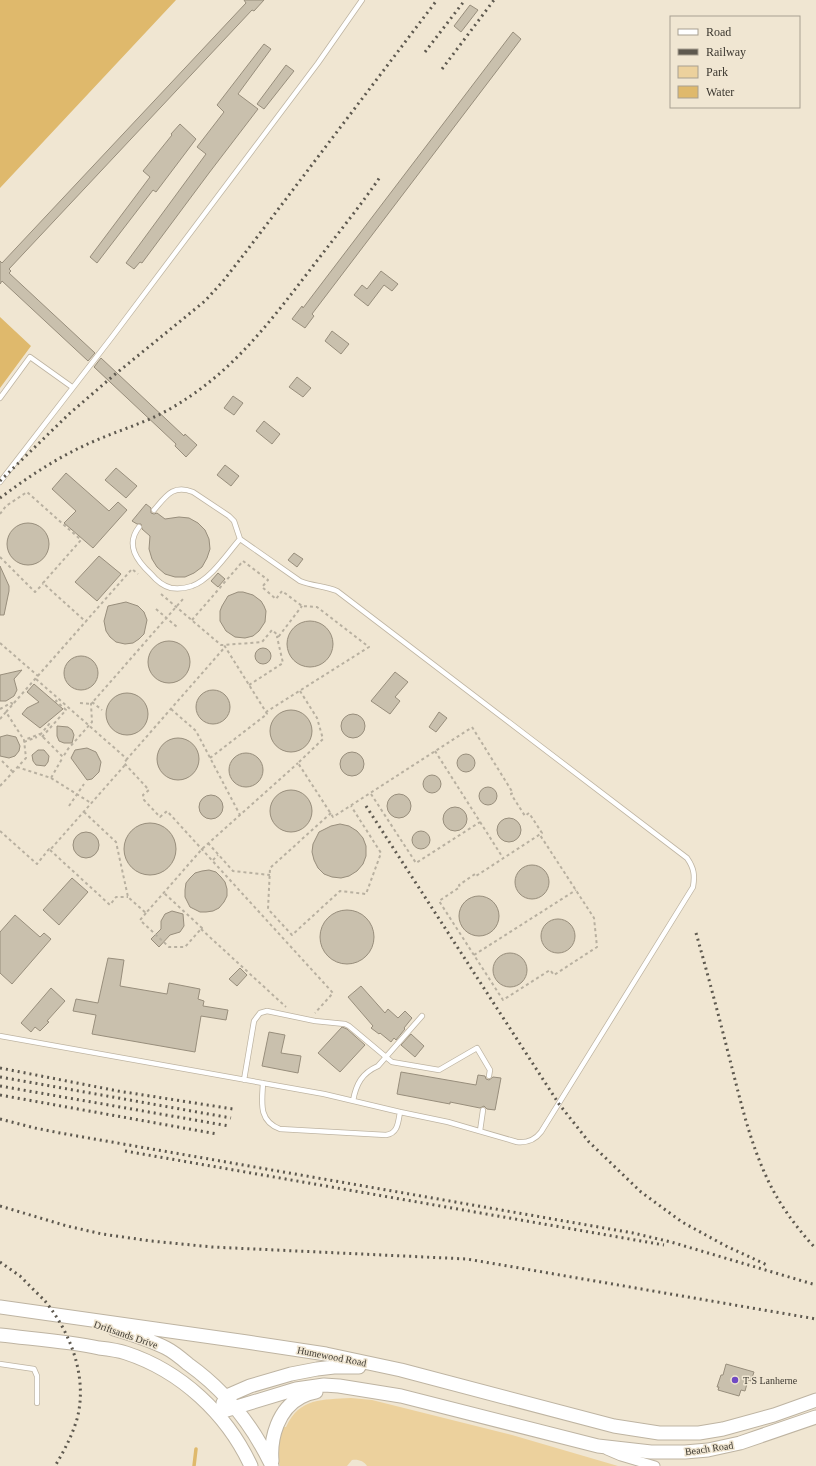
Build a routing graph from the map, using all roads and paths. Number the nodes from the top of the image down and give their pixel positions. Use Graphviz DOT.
graph roads {
  1 [pos="362,0"];
  2 [pos="72,387"];
  3 [pos="0,398"];
  4 [pos="0,482"];
  5 [pos="154,510"];
  6 [pos="0,514"];
  7 [pos="139,527"];
  8 [pos="240,539"];
  9 [pos="0,557"];
  10 [pos="143,578"];
  11 [pos="43,583"];
  12 [pos="160,593"];
  13 [pos="184,600"];
  14 [pos="302,606"];
  15 [pos="177,607"];
  16 [pos="156,609"];
  17 [pos="167,618"];
  18 [pos="192,620"];
  19 [pos="86,622"];
  20 [pos="177,627"];
  21 [pos="279,636"];
  22 [pos="1,644"];
  23 [pos="225,646"];
  24 [pos="38,676"];
  25 [pos="36,679"];
  26 [pos="249,685"];
  27 [pos="300,690"];
  28 [pos="58,699"];
  29 [pos="80,703"];
  30 [pos="92,703"];
  31 [pos="13,704"];
  32 [pos="0,709"];
  33 [pos="172,709"];
  34 [pos="102,710"];
  35 [pos="6,712"];
  36 [pos="266,712"];
  37 [pos="0,719"];
  38 [pos="50,723"];
  39 [pos="89,725"];
  40 [pos="42,736"];
  41 [pos="37,737"];
  42 [pos="24,741"];
  43 [pos="435,751"];
  44 [pos="63,756"];
  45 [pos="210,758"];
  46 [pos="127,759"];
  47 [pos="2,761"];
  48 [pos="298,763"];
  49 [pos="126,765"];
  50 [pos="17,767"];
  51 [pos="13,772"];
  52 [pos="52,778"];
  53 [pos="84,784"];
  54 [pos="0,786"];
  55 [pos="370,793"];
  56 [pos="77,794"];
  57 [pos="91,804"];
  58 [pos="69,806"];
  59 [pos="351,806"];
  60 [pos="84,812"];
  61 [pos="331,813"];
  62 [pos="240,815"];
  63 [pos="480,822"];
  64 [pos="0,831"];
  65 [pos="540,835"];
  66 [pos="208,843"];
  67 [pos="202,849"];
  68 [pos="50,850"];
  69 [pos="218,855"];
  70 [pos="503,858"];
  71 [pos="213,860"];
  72 [pos="270,875"];
  73 [pos="576,890"];
  74 [pos="164,893"];
  75 [pos="128,897"];
  76 [pos="146,913"];
  77 [pos="201,929"];
  78 [pos="474,955"];
  79 [pos="290,1010"];
  80 [pos="314,1015"];
  81 [pos="422,1016"];
  82 [pos="0,1036"];
  83 [pos="386,1058"];
  84 [pos="488,1076"];
  85 [pos="244,1080"];
  86 [pos="263,1083"];
  87 [pos="353,1101"];
  88 [pos="483,1110"];
  89 [pos="400,1112"];
  90 [pos="480,1131"];
  91 [pos="0,1307"];
  92 [pos="69,1317"];
  93 [pos="0,1335"];
  94 [pos="0,1364"];
  95 [pos="401,1370"];
  96 [pos="339,1386"];
  97 [pos="227,1396"];
  98 [pos="816,1400"];
  99 [pos="37,1403"];
  100 [pos="236,1407"];
  101 [pos="217,1413"];
  102 [pos="816,1417"];
  103 [pos="659,1433"];
  104 [pos="598,1446"];
  105 [pos="251,1466"];
  106 [pos="272,1466"];
  107 [pos="655,1466"];
  1 -- 2 [label="lane"];
  2 -- 3 [label="lane"];
  2 -- 4 [label="lane"];
  5 -- 8 [label="lane"];
  6 -- 11 [label="path"];
  7 -- 8 [label="lane"];
  8 -- 90 [label="lane"];
  9 -- 11 [label="path"];
  10 -- 19 [label="path"];
  11 -- 19 [label="path"];
  12 -- 15 [label="path"];
  13 -- 15 [label="path"];
  14 -- 18 [label="path"];
  14 -- 21 [label="path"];
  14 -- 27 [label="path"];
  15 -- 17 [label="path"];
  15 -- 18 [label="path"];
  16 -- 17 [label="path"];
  17 -- 20 [label="path"];
  17 -- 30 [label="path"];
  18 -- 23 [label="path"];
  19 -- 24 [label="path"];
  21 -- 23 [label="path"];
  21 -- 26 [label="path"];
  22 -- 24 [label="path"];
  23 -- 26 [label="path"];
  23 -- 33 [label="path"];
  24 -- 25 [label="path"];
  25 -- 28 [label="path"];
  25 -- 31 [label="path"];
  26 -- 36 [label="path"];
  27 -- 36 [label="path"];
  27 -- 48 [label="path"];
  28 -- 39 [label="path"];
  28 -- 40 [label="path"];
  29 -- 30 [label="path"];
  30 -- 34 [label="path"];
  30 -- 39 [label="path"];
  31 -- 32 [label="path"];
  31 -- 35 [label="path"];
  33 -- 45 [label="path"];
  33 -- 46 [label="path"];
  35 -- 37 [label="path"];
  35 -- 42 [label="path"];
  36 -- 45 [label="path"];
  38 -- 40 [label="path"];
  39 -- 44 [label="path"];
  39 -- 46 [label="path"];
  40 -- 42 [label="path"];
  40 -- 44 [label="path"];
  41 -- 42 [label="path"];
  42 -- 50 [label="path"];
  43 -- 55 [label="path"];
  43 -- 63 [label="path"];
  43 -- 65 [label="path"];
  44 -- 52 [label="path"];
  45 -- 62 [label="path"];
  46 -- 49 [label="path"];
  47 -- 51 [label="path"];
  48 -- 61 [label="path"];
  48 -- 62 [label="path"];
  49 -- 57 [label="path"];
  49 -- 67 [label="path"];
  50 -- 51 [label="path"];
  50 -- 52 [label="path"];
  51 -- 54 [label="path"];
  52 -- 56 [label="path"];
  53 -- 56 [label="path"];
  55 -- 59 [label="path"];
  55 -- 63 [label="path"];
  56 -- 57 [label="path"];
  56 -- 58 [label="path"];
  57 -- 60 [label="path"];
  59 -- 61 [label="path"];
  59 -- 72 [label="path"];
  60 -- 68 [label="path"];
  60 -- 75 [label="path"];
  61 -- 72 [label="path"];
  62 -- 66 [label="path"];
  63 -- 70 [label="path"];
  64 -- 68 [label="path"];
  65 -- 70 [label="path"];
  65 -- 73 [label="path"];
  66 -- 67 [label="path"];
  66 -- 69 [label="path"];
  67 -- 71 [label="path"];
  67 -- 74 [label="path"];
  68 -- 75 [label="path"];
  69 -- 71 [label="path"];
  69 -- 72 [label="path"];
  70 -- 78 [label="path"];
  71 -- 80 [label="path"];
  73 -- 78 [label="path"];
  73 -- 78 [label="path"];
  74 -- 76 [label="path"];
  74 -- 77 [label="path"];
  75 -- 76 [label="path"];
  76 -- 77 [label="path"];
  77 -- 79 [label="path"];
  81 -- 83 [label="lane"];
  82 -- 85 [label="lane"];
  83 -- 84 [label="lane"];
  83 -- 85 [label="lane"];
  83 -- 87 [label="lane"];
  85 -- 86 [label="lane"];
  86 -- 87 [label="lane"];
  86 -- 89 [label="lane"];
  87 -- 89 [label="lane"];
  88 -- 90 [label="lane"];
  89 -- 90 [label="lane"];
  91 -- 92 [label="main road, Humewood Road"];
  92 -- 95 [label="main road, Humewood Road"];
  92 -- 97 [label="main road, Driftsands Drive"];
  93 -- 101 [label="main road"];
  94 -- 99 [label="lane"];
  95 -- 97 [label="main road"];
  95 -- 103 [label="main road, Humewood Road"];
  96 -- 100 [label="main road"];
  96 -- 104 [label="main road"];
  96 -- 106 [label="main road"];
  97 -- 100 [label="main road, Driftsands Drive"];
  97 -- 101 [label="main road"];
  98 -- 103 [label="main road, Beach Road"];
  100 -- 101 [label="main road"];
  100 -- 106 [label="main road, Driftsands Drive"];
  101 -- 105 [label="main road"];
  102 -- 104 [label="main road, Beach Road"];
  104 -- 107 [label="street"];
}
